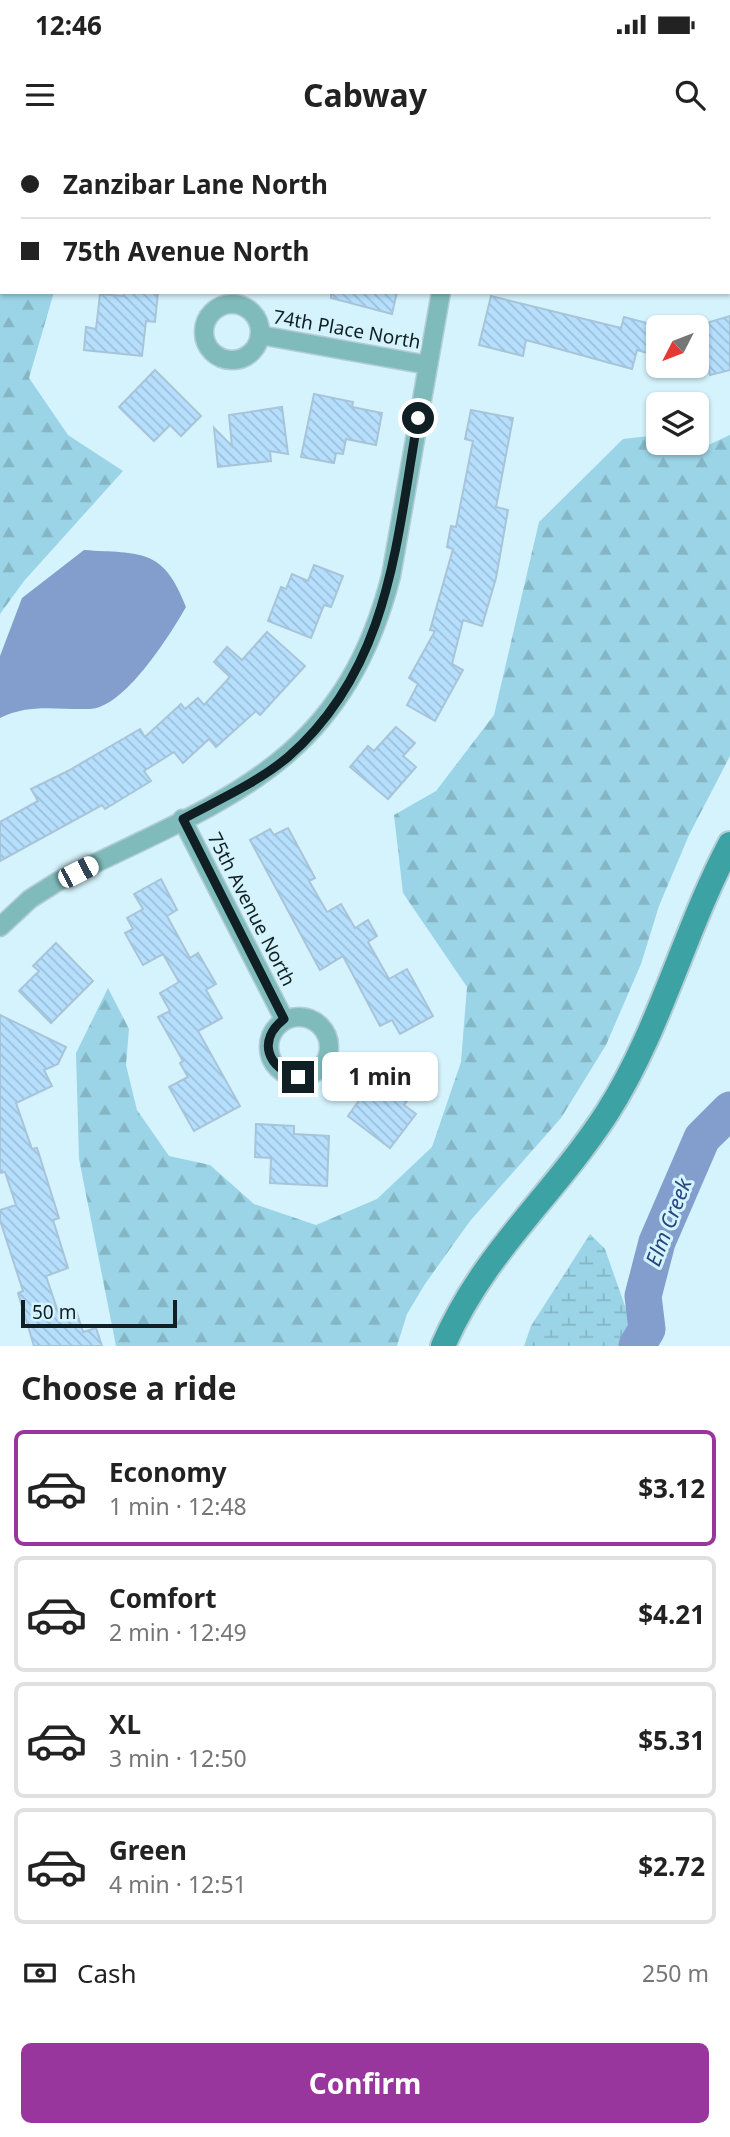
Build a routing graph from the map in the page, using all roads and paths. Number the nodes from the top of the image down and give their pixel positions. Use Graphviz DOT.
graph roads {
  1 [pos="441,294"];
  2 [pos="260,335"];
  3 [pos="428,365"];
  4 [pos="183,819"];
  5 [pos="730,844"];
  6 [pos="0,927"];
  7 [pos="284,1019"];
  8 [pos="443,1346"];
  1 -- 3 [label="street"];
  2 -- 3 [label="street, 74th Place North"];
  3 -- 4 [label="street"];
  4 -- 6 [label="street"];
  4 -- 7 [label="street, 75th Avenue North"];
  5 -- 8 [label="street"];
}
